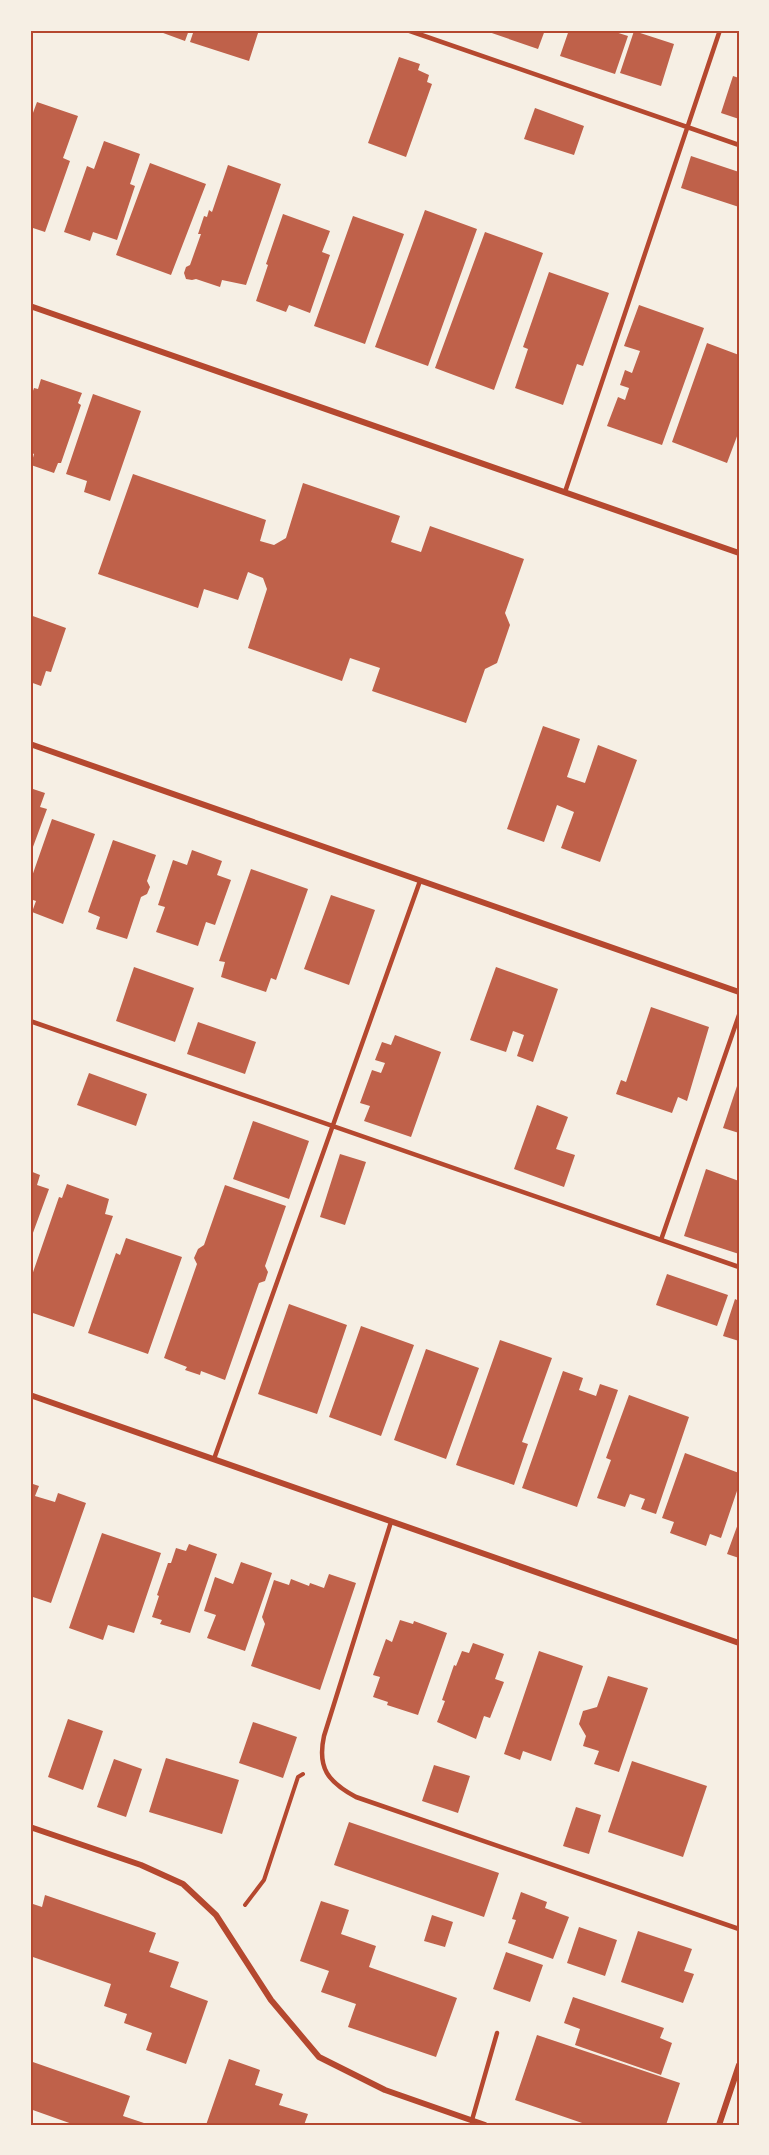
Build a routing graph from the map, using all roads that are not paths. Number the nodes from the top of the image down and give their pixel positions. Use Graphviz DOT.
graph roads {
  1 [pos="407,30"];
  2 [pos="720,30"];
  3 [pos="687,127"];
  4 [pos="739,145"];
  5 [pos="30,306"];
  6 [pos="565,492"];
  7 [pos="739,553"];
  8 [pos="30,744"];
  9 [pos="420,880"];
  10 [pos="739,992"];
  11 [pos="739,1015"];
  12 [pos="30,1021"];
  13 [pos="333,1126"];
  14 [pos="661,1240"];
  15 [pos="739,1268"];
  16 [pos="30,1395"];
  17 [pos="214,1459"];
  18 [pos="391,1522"];
  19 [pos="739,1643"];
  20 [pos="30,1827"];
  21 [pos="739,1929"];
  22 [pos="497,2033"];
  23 [pos="739,2065"];
  24 [pos="472,2120"];
  25 [pos="485,2125"];
  26 [pos="718,2125"];
  1 -- 3 [label="lane"];
  2 -- 3 [label="lane"];
  3 -- 4 [label="lane"];
  3 -- 6 [label="lane"];
  5 -- 6 [label="street"];
  6 -- 7 [label="street"];
  8 -- 9 [label="street"];
  9 -- 10 [label="street"];
  9 -- 13 [label="lane"];
  11 -- 14 [label="lane"];
  12 -- 13 [label="lane"];
  13 -- 14 [label="lane"];
  13 -- 17 [label="lane"];
  14 -- 15 [label="lane"];
  16 -- 17 [label="street"];
  17 -- 18 [label="street"];
  18 -- 19 [label="street"];
  18 -- 21 [label="lane"];
  20 -- 24 [label="street"];
  22 -- 24 [label="lane"];
  23 -- 26 [label="street"];
  24 -- 25 [label="street"];
}
